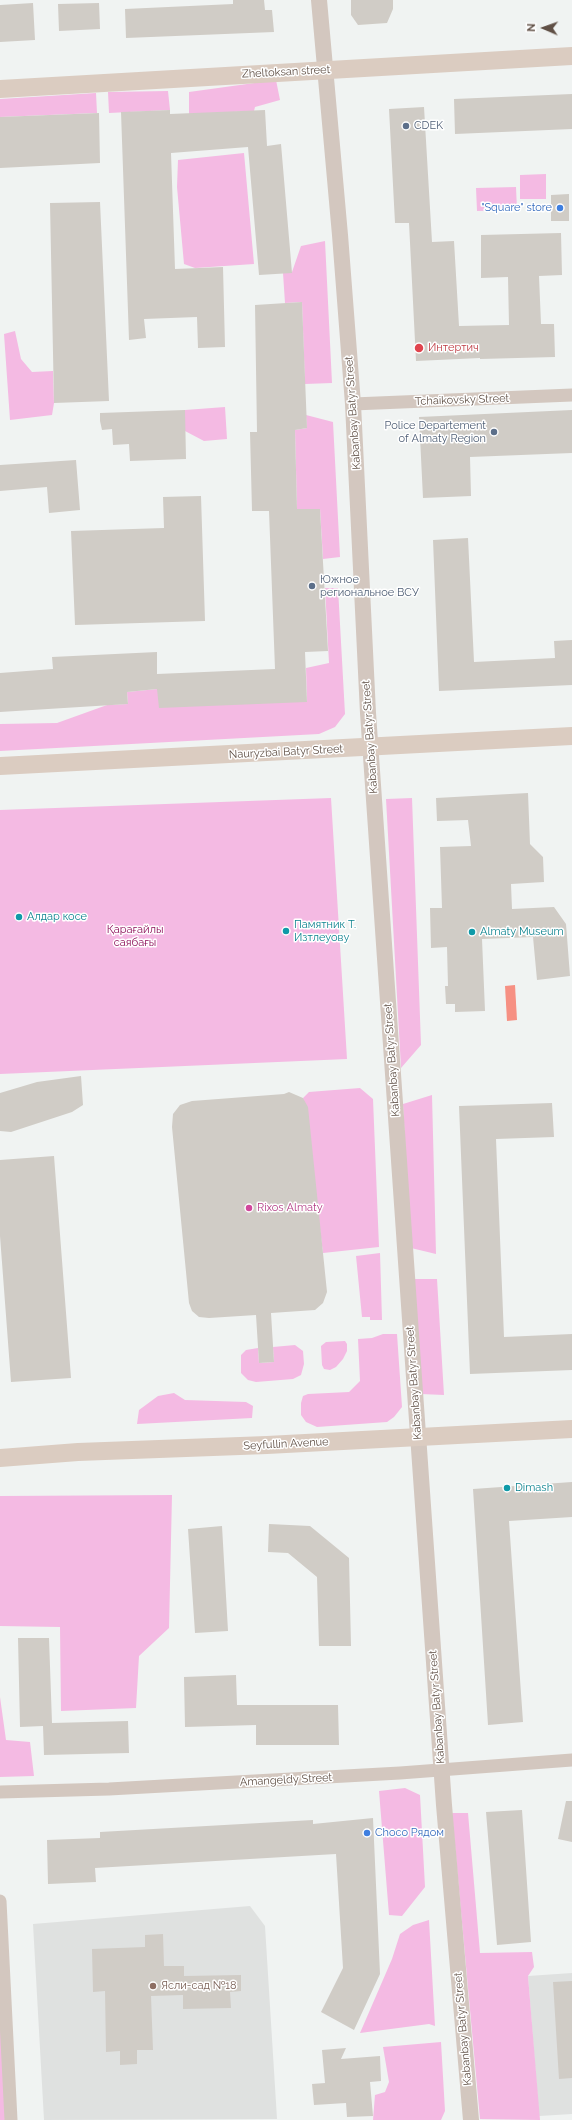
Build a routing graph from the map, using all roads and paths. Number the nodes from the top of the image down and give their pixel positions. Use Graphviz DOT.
graph roads {
  1 [pos="319,0"];
  2 [pos="572,56"];
  3 [pos="325,70"];
  4 [pos="0,88"];
  5 [pos="572,395"];
  6 [pos="353,404"];
  7 [pos="572,736"];
  8 [pos="371,747"];
  9 [pos="0,766"];
  10 [pos="572,1429"];
  11 [pos="418,1438"];
  12 [pos="0,1458"];
  13 [pos="572,1760"];
  14 [pos="442,1769"];
  15 [pos="0,1792"];
  16 [pos="0,1902"];
  17 [pos="11,2120"];
  18 [pos="471,2120"];
  1 -- 3 [label="street, Kabanbay Batyr Street"];
  2 -- 3 [label="main road, Zheltoksan street"];
  3 -- 4 [label="main road, Zheltoksan street"];
  3 -- 6 [label="street, Kabanbay Batyr Street"];
  5 -- 6 [label="street, Tchaikovsky Street"];
  6 -- 8 [label="street, Kabanbay Batyr Street"];
  7 -- 8 [label="main road, Nauryzbai Batyr Street"];
  8 -- 9 [label="main road, Nauryzbai Batyr Street"];
  8 -- 11 [label="street, Kabanbay Batyr Street"];
  10 -- 11 [label="main road, Seyfullin Avenue"];
  11 -- 12 [label="main road, Seyfullin Avenue"];
  11 -- 14 [label="street, Kabanbay Batyr Street"];
  13 -- 14 [label="street, Amangeldy Street"];
  14 -- 15 [label="street, Amangeldy Street"];
  14 -- 18 [label="street, Kabanbay Batyr Street"];
  16 -- 17 [label="street"];
}
